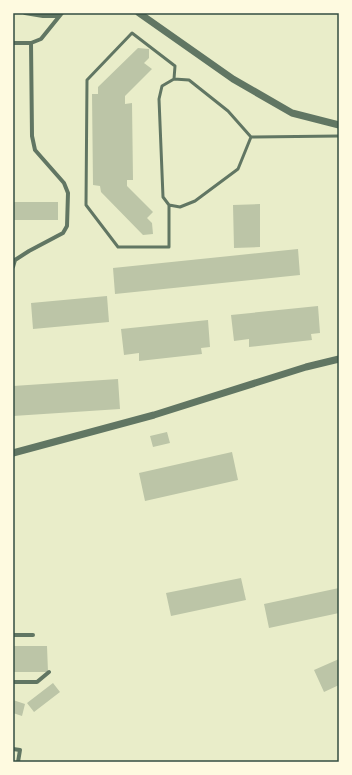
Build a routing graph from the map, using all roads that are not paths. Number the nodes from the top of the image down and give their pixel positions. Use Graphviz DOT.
graph roads {
  1 [pos="25,13"];
  2 [pos="139,13"];
  3 [pos="60,14"];
  4 [pos="13,43"];
  5 [pos="31,43"];
  6 [pos="174,79"];
  7 [pos="339,125"];
  8 [pos="339,136"];
  9 [pos="251,137"];
  10 [pos="169,205"];
  11 [pos="13,267"];
  12 [pos="339,359"];
  13 [pos="13,453"];
  14 [pos="13,635"];
  15 [pos="33,635"];
  16 [pos="49,672"];
  17 [pos="13,682"];
  18 [pos="13,749"];
  19 [pos="18,762"];
  1 -- 3 [label="street"];
  2 -- 7 [label="street"];
  3 -- 5 [label="street"];
  4 -- 5 [label="street"];
  5 -- 11 [label="street"];
  6 -- 9 [label="lane"];
  6 -- 10 [label="lane"];
  6 -- 10 [label="lane"];
  8 -- 9 [label="lane"];
  9 -- 10 [label="lane"];
  12 -- 13 [label="street"];
  14 -- 15 [label="street"];
  16 -- 17 [label="street"];
  18 -- 19 [label="street"];
}
